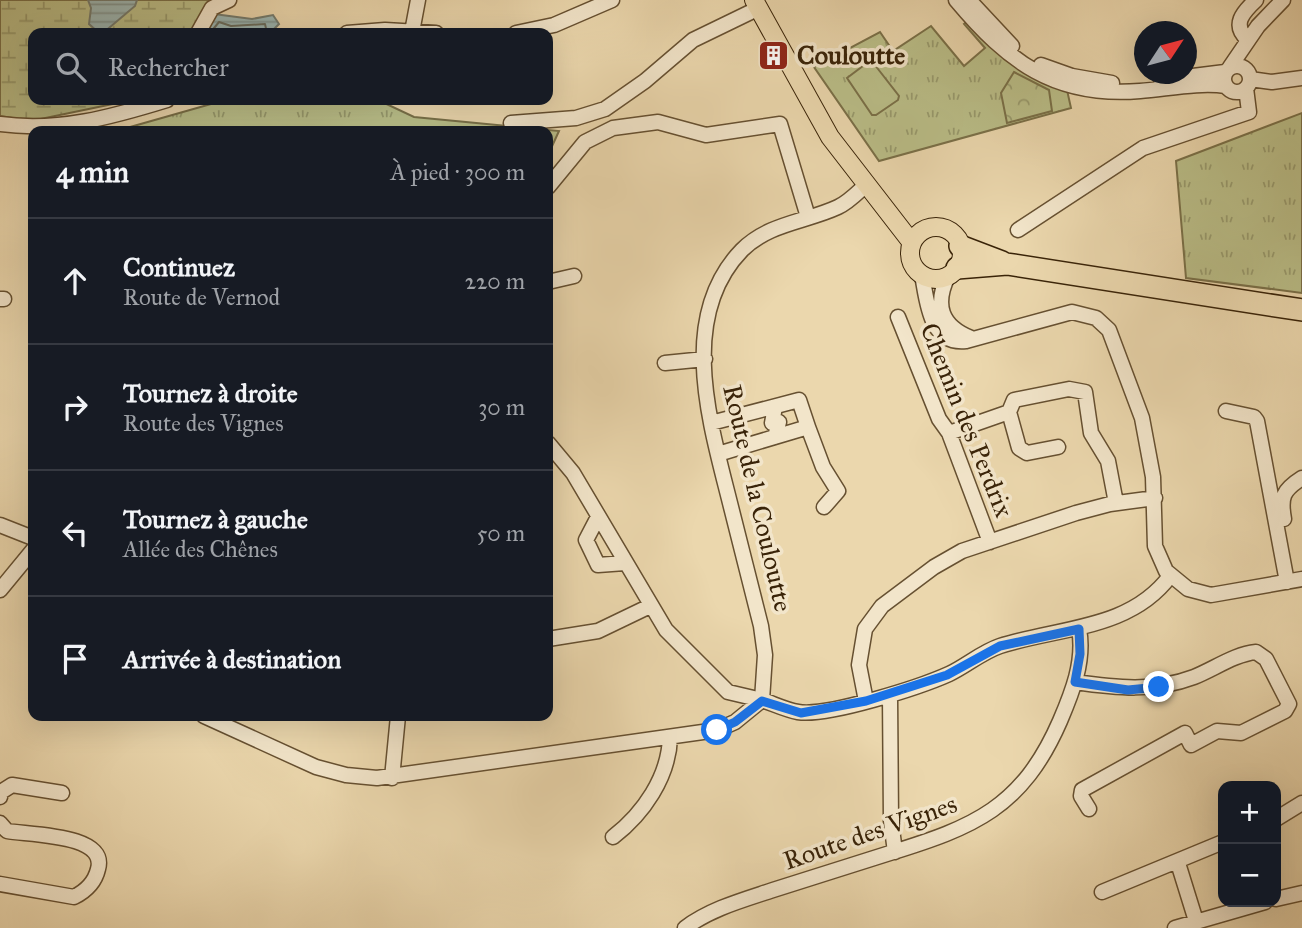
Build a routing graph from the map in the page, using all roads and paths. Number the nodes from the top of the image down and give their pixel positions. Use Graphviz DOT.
graph roads {
  1 [pos="229,0"];
  2 [pos="418,0"];
  3 [pos="612,0"];
  4 [pos="956,0"];
  5 [pos="969,0"];
  6 [pos="1256,0"];
  7 [pos="1283,0"];
  8 [pos="757,4"];
  9 [pos="201,28"];
  10 [pos="413,28"];
  11 [pos="540,28"];
  12 [pos="1250,38"];
  13 [pos="1302,78"];
  14 [pos="1227,79"];
  15 [pos="1248,80"];
  16 [pos="143,105"];
  17 [pos="1243,114"];
  18 [pos="511,123"];
  19 [pos="0,124"];
  20 [pos="48,126"];
  21 [pos="28,127"];
  22 [pos="553,181"];
  23 [pos="873,190"];
  24 [pos="808,217"];
  25 [pos="929,229"];
  26 [pos="1018,230"];
  27 [pos="912,243"];
  28 [pos="960,246"];
  29 [pos="1007,264"];
  30 [pos="952,272"];
  31 [pos="922,275"];
  32 [pos="574,276"];
  33 [pos="553,281"];
  34 [pos="1302,310"];
  35 [pos="898,317"];
  36 [pos="973,339"];
  37 [pos="705,359"];
  38 [pos="665,363"];
  39 [pos="775,407"];
  40 [pos="1226,411"];
  41 [pos="1009,412"];
  42 [pos="711,423"];
  43 [pos="808,427"];
  44 [pos="949,433"];
  45 [pos="775,437"];
  46 [pos="1058,447"];
  47 [pos="553,448"];
  48 [pos="718,454"];
  49 [pos="1302,478"];
  50 [pos="1155,498"];
  51 [pos="1116,503"];
  52 [pos="824,507"];
  53 [pos="598,517"];
  54 [pos="0,525"];
  55 [pos="28,536"];
  56 [pos="989,542"];
  57 [pos="28,556"];
  58 [pos="625,563"];
  59 [pos="1171,576"];
  60 [pos="1294,580"];
  61 [pos="0,590"];
  62 [pos="650,606"];
  63 [pos="1079,629"];
  64 [pos="553,638"];
  65 [pos="1075,682"];
  66 [pos="890,695"];
  67 [pos="762,701"];
  68 [pos="866,701"];
  69 [pos="214,721"];
  70 [pos="397,721"];
  71 [pos="670,737"];
  72 [pos="392,778"];
  73 [pos="62,793"];
  74 [pos="0,797"];
  75 [pos="1302,803"];
  76 [pos="1089,809"];
  77 [pos="1281,816"];
  78 [pos="0,823"];
  79 [pos="612,837"];
  80 [pos="1219,844"];
  81 [pos="895,852"];
  82 [pos="1178,863"];
  83 [pos="6,884"];
  84 [pos="1102,892"];
  85 [pos="1302,892"];
  86 [pos="1281,898"];
  87 [pos="1247,907"];
  88 [pos="1196,921"];
  89 [pos="685,928"];
  90 [pos="1175,928"];
  1 -- 9 [label="street"];
  2 -- 10 [label="street"];
  3 -- 11 [label="street"];
  4 -- 14 [label="street"];
  5 -- 14 [label="street"];
  6 -- 12 [label="street"];
  7 -- 12 [label="street"];
  8 -- 18 [label="street"];
  8 -- 23 [label="main road"];
  12 -- 14 [label="street"];
  12 -- 15 [label="street"];
  13 -- 15 [label="street"];
  14 -- 15 [label="street"];
  14 -- 15 [label="street"];
  14 -- 17 [label="street"];
  15 -- 17 [label="street"];
  16 -- 20 [label="street"];
  17 -- 26 [label="street"];
  19 -- 21 [label="street"];
  22 -- 24 [label="street"];
  23 -- 24 [label="street, Route de la Couloutte"];
  23 -- 25 [label="main road"];
  23 -- 27 [label="main road"];
  24 -- 37 [label="street, Route de la Couloutte"];
  25 -- 27 [label="main road"];
  25 -- 28 [label="main road"];
  27 -- 31 [label="main road"];
  28 -- 29 [label="highway"];
  28 -- 30 [label="main road"];
  29 -- 30 [label="highway"];
  29 -- 34 [label="highway"];
  30 -- 31 [label="main road"];
  30 -- 36 [label="street"];
  31 -- 36 [label="street"];
  32 -- 33 [label="street"];
  35 -- 44 [label="street, Chemin des Perdrix"];
  36 -- 50 [label="street"];
  37 -- 38 [label="street"];
  37 -- 42 [label="street, Route de la Couloutte"];
  39 -- 42 [label="street"];
  39 -- 43 [label="street"];
  39 -- 45 [label="street"];
  40 -- 60 [label="street"];
  41 -- 44 [label="street"];
  41 -- 46 [label="street"];
  41 -- 51 [label="street"];
  42 -- 48 [label="street, Route de la Couloutte"];
  43 -- 45 [label="street"];
  43 -- 52 [label="street"];
  44 -- 56 [label="street, Chemin des Perdrix"];
  45 -- 48 [label="street"];
  47 -- 53 [label="street"];
  48 -- 67 [label="street, Route de la Couloutte"];
  49 -- 60 [label="street"];
  50 -- 51 [label="street"];
  50 -- 59 [label="street"];
  51 -- 56 [label="street"];
  53 -- 58 [label="street"];
  53 -- 58 [label="street"];
  54 -- 55 [label="street"];
  56 -- 68 [label="street"];
  57 -- 61 [label="street"];
  58 -- 62 [label="street"];
  59 -- 60 [label="street"];
  59 -- 63 [label="street"];
  62 -- 64 [label="street"];
  62 -- 67 [label="street"];
  63 -- 65 [label="street, Route des Vignes"];
  63 -- 66 [label="street"];
  65 -- 76 [label="street"];
  65 -- 81 [label="street, Route des Vignes"];
  66 -- 68 [label="street"];
  66 -- 81 [label="street"];
  67 -- 68 [label="street"];
  67 -- 71 [label="street"];
  69 -- 72 [label="street"];
  70 -- 72 [label="street"];
  71 -- 72 [label="street"];
  71 -- 79 [label="street"];
  73 -- 74 [label="street"];
  75 -- 77 [label="street"];
  78 -- 83 [label="street"];
  80 -- 82 [label="street"];
  81 -- 89 [label="street, Route des Vignes"];
  82 -- 84 [label="street"];
  82 -- 88 [label="street"];
  85 -- 86 [label="street"];
  87 -- 88 [label="street"];
  88 -- 90 [label="street"];
}
